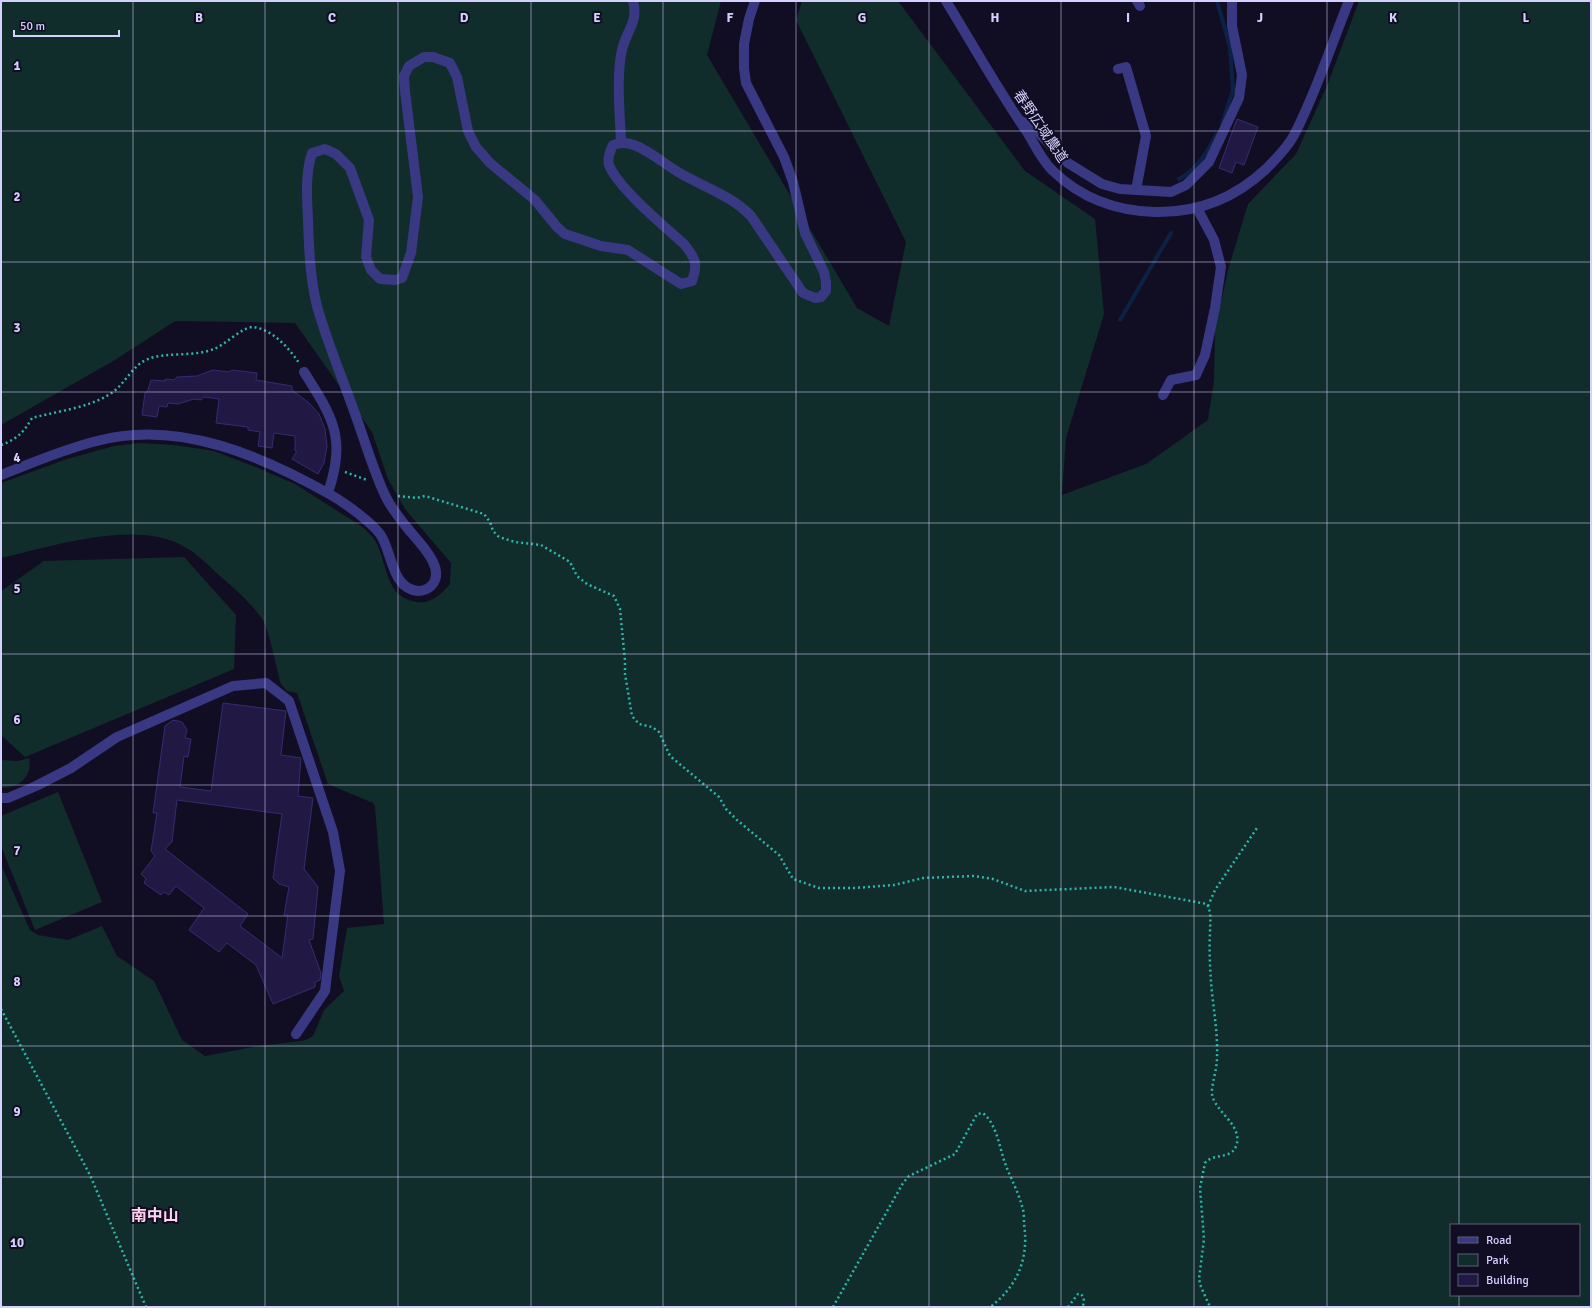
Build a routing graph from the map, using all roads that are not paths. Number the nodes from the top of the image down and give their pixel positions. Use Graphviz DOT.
graph roads {
  1 [pos="633,1"];
  2 [pos="755,1"];
  3 [pos="946,1"];
  4 [pos="1232,1"];
  5 [pos="1349,1"];
  6 [pos="1118,69"];
  7 [pos="1018,120"];
  8 [pos="621,142"];
  9 [pos="1136,190"];
  10 [pos="1197,208"];
  11 [pos="304,372"];
  12 [pos="1163,395"];
  13 [pos="1,475"];
  14 [pos="330,495"];
  15 [pos="1,798"];
  16 [pos="296,1034"];
  1 -- 8 [label="street"];
  2 -- 8 [label="street"];
  3 -- 7 [label="street, 春野広域農道"];
  4 -- 9 [label="street"];
  5 -- 10 [label="street, 春野広域農道"];
  6 -- 9 [label="street"];
  7 -- 9 [label="street"];
  7 -- 10 [label="street, 春野広域農道"];
  8 -- 14 [label="street"];
  10 -- 12 [label="street"];
  11 -- 14 [label="street"];
  13 -- 14 [label="street"];
  15 -- 16 [label="street"];
}
